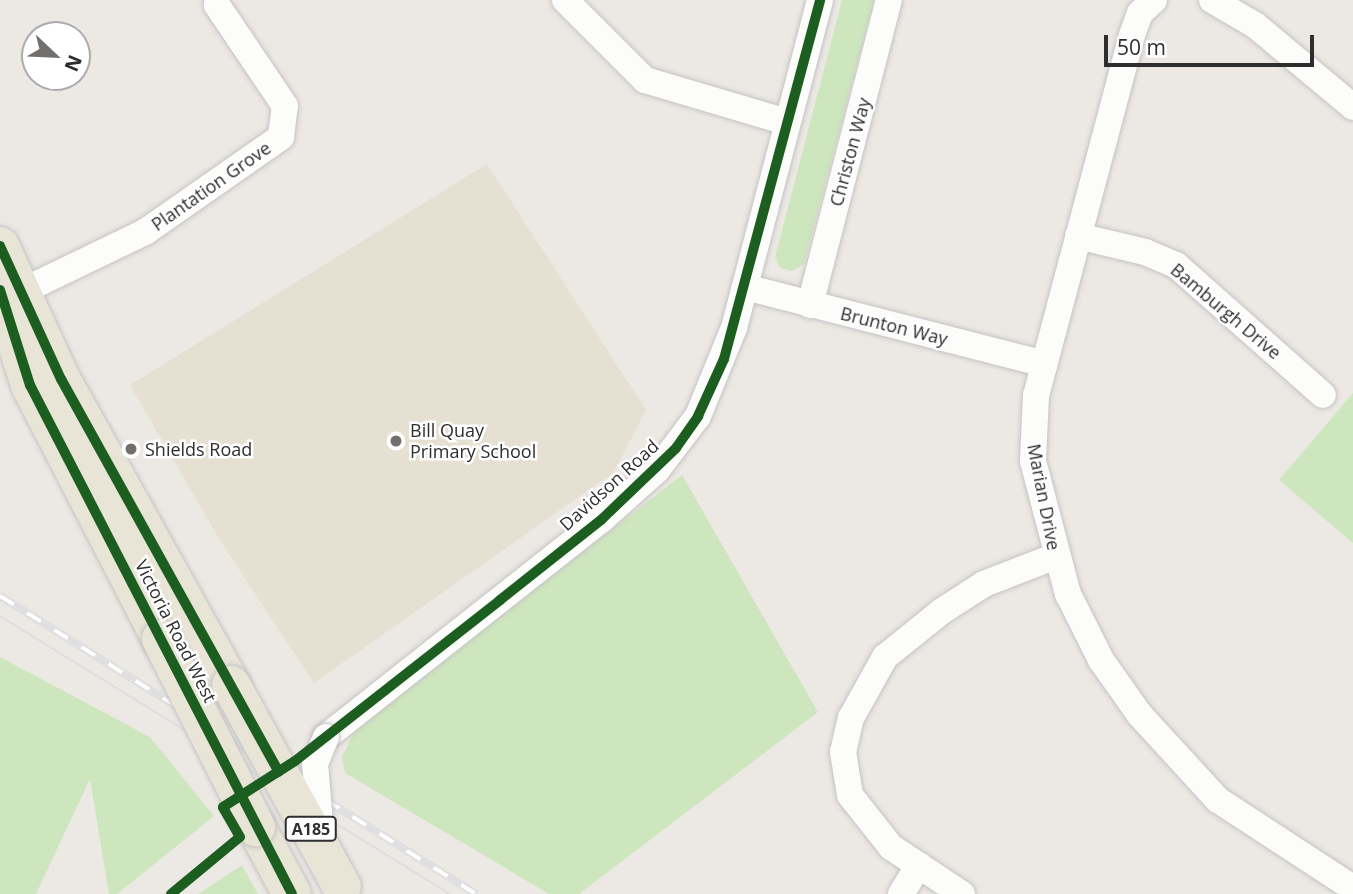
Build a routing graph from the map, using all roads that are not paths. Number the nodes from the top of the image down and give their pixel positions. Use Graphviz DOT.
graph roads {
  1 [pos="565,0"];
  2 [pos="820,0"];
  3 [pos="889,0"];
  4 [pos="1154,0"];
  5 [pos="1212,0"];
  6 [pos="217,5"];
  7 [pos="1353,107"];
  8 [pos="787,122"];
  9 [pos="1079,236"];
  10 [pos="0,246"];
  11 [pos="745,287"];
  12 [pos="8,294"];
  13 [pos="810,305"];
  14 [pos="1044,364"];
  15 [pos="46,382"];
  16 [pos="1323,395"];
  17 [pos="1056,556"];
  18 [pos="919,866"];
  19 [pos="340,882"];
  20 [pos="1353,888"];
  21 [pos="292,894"];
  22 [pos="901,894"];
  23 [pos="962,894"];
  1 -- 8 [label="street"];
  2 -- 8 [label="street, Davidson Road"];
  3 -- 13 [label="street, Christon Way"];
  4 -- 9 [label="street, Marian Drive"];
  5 -- 7 [label="street"];
  6 -- 12 [label="street, Plantation Grove"];
  8 -- 11 [label="street, Davidson Road"];
  9 -- 14 [label="street, Marian Drive"];
  9 -- 16 [label="street, Bamburgh Drive"];
  10 -- 12 [label="main road, A185"];
  11 -- 13 [label="street, Brunton Way"];
  11 -- 19 [label="street, Davidson Road, bridge"];
  12 -- 15 [label="main road, A185"];
  13 -- 14 [label="street, Brunton Way"];
  14 -- 17 [label="street, Marian Drive"];
  15 -- 19 [label="main road, Victoria Road West / A185, bridge"];
  15 -- 21 [label="main road, Victoria Road West / A185, bridge"];
  17 -- 18 [label="street"];
  17 -- 20 [label="street, Marian Drive"];
  18 -- 22 [label="street"];
  18 -- 23 [label="street"];
}
